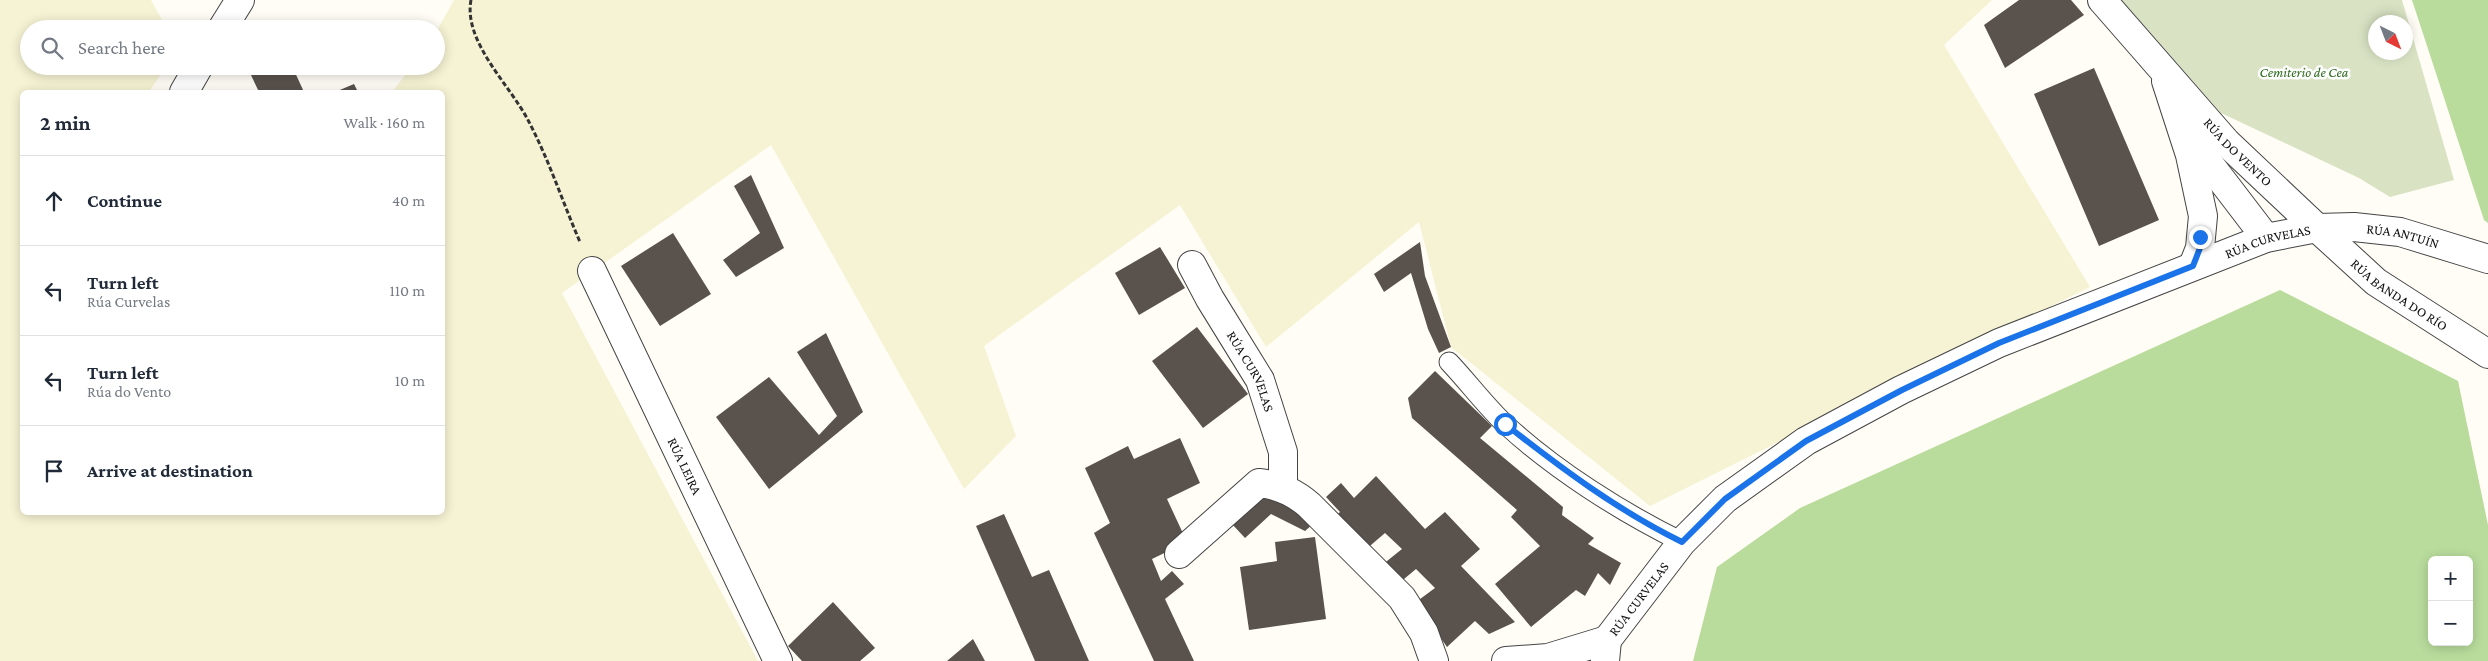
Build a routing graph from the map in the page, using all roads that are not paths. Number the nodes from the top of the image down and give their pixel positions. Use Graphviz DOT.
graph roads {
  1 [pos="240,0"];
  2 [pos="2102,0"];
  3 [pos="228,20"];
  4 [pos="2163,72"];
  5 [pos="194,75"];
  6 [pos="185,90"];
  7 [pos="2181,127"];
  8 [pos="2317,228"];
  9 [pos="2266,238"];
  10 [pos="2488,260"];
  11 [pos="1192,265"];
  12 [pos="2193,266"];
  13 [pos="592,271"];
  14 [pos="2488,354"];
  15 [pos="1449,362"];
  16 [pos="1284,488"];
  17 [pos="1682,542"];
  18 [pos="1179,554"];
  19 [pos="1606,651"];
  20 [pos="778,661"];
  21 [pos="1434,661"];
  22 [pos="1506,661"];
  1 -- 3 [label="street"];
  2 -- 4 [label="street, RÚA DO VENTO"];
  4 -- 7 [label="street, RÚA DO VENTO"];
  4 -- 8 [label="street, RÚA DO VENTO"];
  5 -- 6 [label="street"];
  7 -- 9 [label="street, RÚA DO VENTO"];
  7 -- 12 [label="street, RÚA DO VENTO"];
  8 -- 9 [label="street, RÚA CURVELAS"];
  8 -- 10 [label="street, RÚA ANTUÍN"];
  8 -- 14 [label="street, RÚA BANDA DO RÍO"];
  9 -- 12 [label="street, RÚA CURVELAS"];
  11 -- 16 [label="street, RÚA CURVELAS"];
  12 -- 17 [label="street, RÚA CURVELAS"];
  13 -- 20 [label="street, RÚA LEIRA"];
  15 -- 17 [label="lane"];
  16 -- 18 [label="street"];
  16 -- 21 [label="street"];
  17 -- 19 [label="street, RÚA CURVELAS"];
  19 -- 22 [label="street, RÚA CURVELAS"];
}
